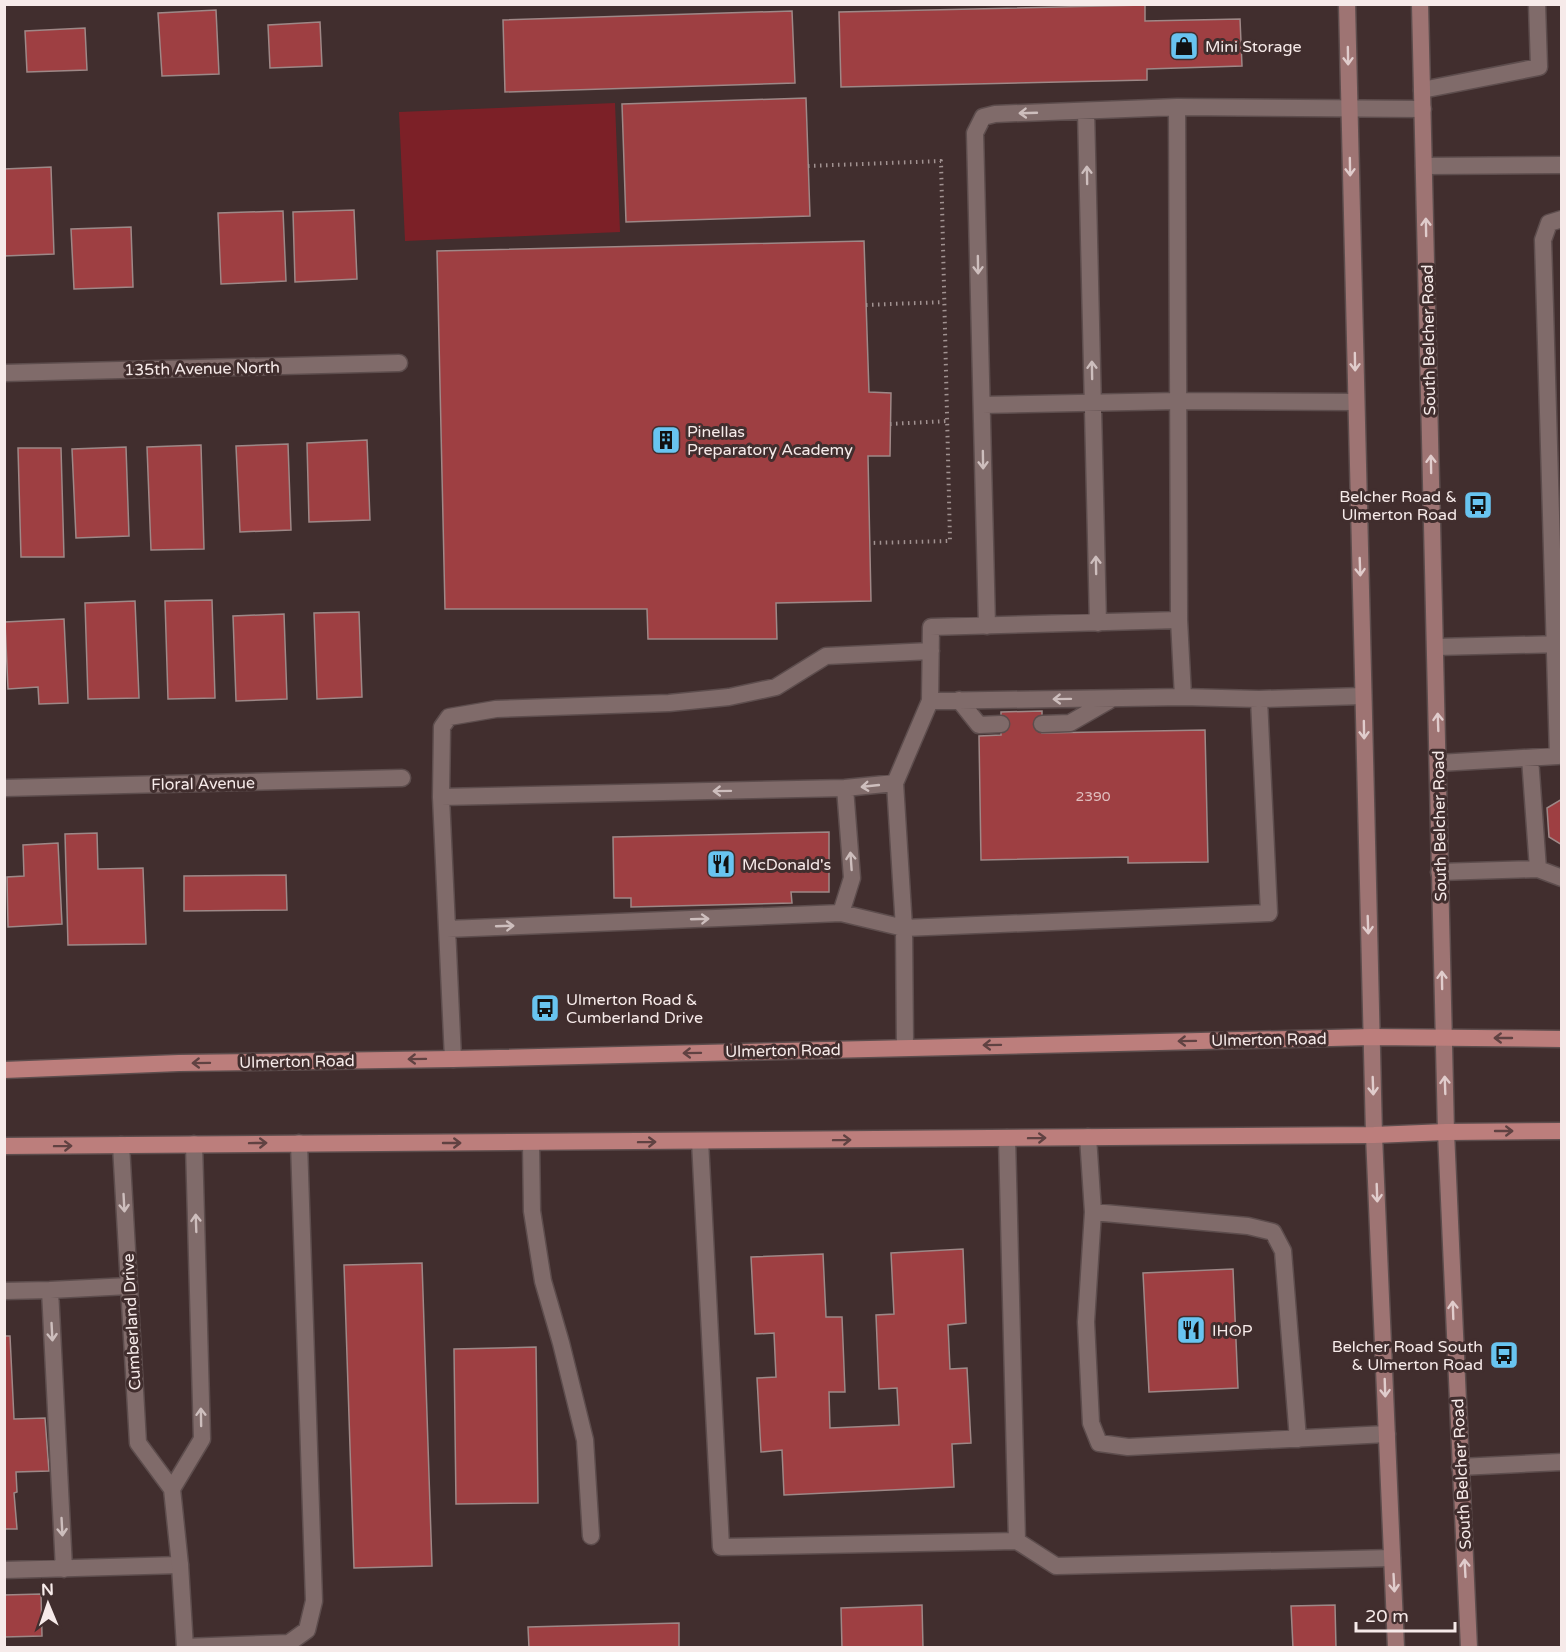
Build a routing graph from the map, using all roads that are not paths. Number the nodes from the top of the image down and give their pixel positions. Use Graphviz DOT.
graph roads {
  1 [pos="1347,4"];
  2 [pos="1420,4"];
  3 [pos="1537,4"];
  4 [pos="1422,90"];
  5 [pos="1177,107"];
  6 [pos="1349,108"];
  7 [pos="1423,109"];
  8 [pos="1086,111"];
  9 [pos="1562,165"];
  10 [pos="1424,166"];
  11 [pos="1562,219"];
  12 [pos="399,363"];
  13 [pos="4,373"];
  14 [pos="1178,401"];
  15 [pos="1356,402"];
  16 [pos="1092,403"];
  17 [pos="981,405"];
  18 [pos="1179,620"];
  19 [pos="1098,623"];
  20 [pos="987,626"];
  21 [pos="1558,644"];
  22 [pos="1436,647"];
  23 [pos="931,651"];
  24 [pos="1363,696"];
  25 [pos="1183,697"];
  26 [pos="1113,698"];
  27 [pos="1259,699"];
  28 [pos="959,700"];
  29 [pos="930,701"];
  30 [pos="1001,724"];
  31 [pos="1042,724"];
  32 [pos="1530,758"];
  33 [pos="1439,763"];
  34 [pos="402,778"];
  35 [pos="896,783"];
  36 [pos="4,788"];
  37 [pos="845,788"];
  38 [pos="441,796"];
  39 [pos="1538,869"];
  40 [pos="1440,872"];
  41 [pos="1562,878"];
  42 [pos="841,913"];
  43 [pos="904,928"];
  44 [pos="447,929"];
  45 [pos="1371,1037"];
  46 [pos="1443,1038"];
  47 [pos="1562,1039"];
  48 [pos="905,1047"];
  49 [pos="453,1059"];
  50 [pos="4,1070"];
  51 [pos="1562,1131"];
  52 [pos="1446,1132"];
  53 [pos="1374,1135"];
  54 [pos="1088,1137"];
  55 [pos="1007,1138"];
  56 [pos="700,1141"];
  57 [pos="299,1143"];
  58 [pos="531,1143"];
  59 [pos="194,1144"];
  60 [pos="121,1145"];
  61 [pos="4,1146"];
  62 [pos="1093,1212"];
  63 [pos="129,1286"];
  64 [pos="50,1290"];
  65 [pos="4,1291"];
  66 [pos="1387,1434"];
  67 [pos="1298,1439"];
  68 [pos="1562,1462"];
  69 [pos="1460,1467"];
  70 [pos="172,1489"];
  71 [pos="591,1536"];
  72 [pos="1017,1541"];
  73 [pos="1392,1558"];
  74 [pos="180,1565"];
  75 [pos="64,1569"];
  76 [pos="4,1570"];
  77 [pos="185,1647"];
  78 [pos="1396,1647"];
  79 [pos="1469,1647"];
  1 -- 6 [label="main road, one-way"];
  2 -- 4 [label="main road, South Belcher Road"];
  3 -- 4 [label="street"];
  4 -- 7 [label="main road, South Belcher Road"];
  5 -- 6 [label="street"];
  5 -- 8 [label="street"];
  5 -- 14 [label="street"];
  6 -- 7 [label="street"];
  6 -- 15 [label="main road, one-way"];
  7 -- 10 [label="main road, South Belcher Road"];
  16 -- 8 [label="street, one-way"];
  8 -- 17 [label="street, one-way"];
  9 -- 10 [label="street"];
  22 -- 10 [label="main road, South Belcher Road, one-way"];
  11 -- 21 [label="street"];
  12 -- 13 [label="street, 135th Avenue North"];
  14 -- 15 [label="street"];
  14 -- 16 [label="street"];
  14 -- 18 [label="street"];
  15 -- 24 [label="main road, one-way"];
  16 -- 17 [label="street"];
  19 -- 16 [label="street, one-way"];
  17 -- 20 [label="street, one-way"];
  18 -- 19 [label="street"];
  18 -- 25 [label="street"];
  19 -- 20 [label="street"];
  20 -- 23 [label="street"];
  21 -- 22 [label="street"];
  21 -- 32 [label="street"];
  33 -- 22 [label="main road, South Belcher Road, one-way"];
  23 -- 29 [label="street"];
  23 -- 38 [label="street"];
  24 -- 27 [label="street"];
  24 -- 45 [label="main road, one-way"];
  25 -- 26 [label="street"];
  25 -- 27 [label="street"];
  26 -- 28 [label="street, one-way"];
  26 -- 31 [label="street"];
  27 -- 43 [label="street"];
  28 -- 29 [label="street"];
  28 -- 30 [label="street"];
  29 -- 35 [label="street"];
  32 -- 33 [label="street"];
  32 -- 39 [label="street"];
  33 -- 40 [label="main road, South Belcher Road"];
  34 -- 36 [label="street, Floral Avenue"];
  35 -- 37 [label="street, one-way"];
  35 -- 43 [label="street"];
  37 -- 38 [label="street, one-way"];
  42 -- 37 [label="street, one-way"];
  38 -- 44 [label="street"];
  39 -- 40 [label="street"];
  39 -- 41 [label="street"];
  46 -- 40 [label="main road, South Belcher Road, one-way"];
  42 -- 43 [label="street"];
  44 -- 42 [label="street, one-way"];
  43 -- 48 [label="street"];
  44 -- 49 [label="street"];
  45 -- 46 [label="main road, Ulmerton Road"];
  45 -- 48 [label="main road, Ulmerton Road, one-way"];
  45 -- 53 [label="main road, one-way"];
  47 -- 46 [label="main road, Ulmerton Road, one-way"];
  52 -- 46 [label="main road, South Belcher Road, one-way"];
  48 -- 49 [label="main road, Ulmerton Road, one-way"];
  49 -- 50 [label="main road, Ulmerton Road, one-way"];
  52 -- 51 [label="main road, one-way"];
  52 -- 53 [label="main road"];
  69 -- 52 [label="main road, South Belcher Road, one-way"];
  53 -- 54 [label="main road"];
  53 -- 66 [label="main road, one-way"];
  55 -- 54 [label="main road, one-way"];
  54 -- 62 [label="street"];
  56 -- 55 [label="main road, one-way"];
  55 -- 72 [label="street"];
  58 -- 56 [label="main road, one-way"];
  56 -- 72 [label="street"];
  57 -- 58 [label="main road, one-way"];
  59 -- 57 [label="main road, one-way"];
  57 -- 77 [label="street"];
  58 -- 71 [label="street"];
  59 -- 60 [label="main road"];
  70 -- 59 [label="street, one-way"];
  61 -- 60 [label="main road, one-way"];
  60 -- 63 [label="street, Cumberland Drive, one-way"];
  62 -- 67 [label="street"];
  62 -- 67 [label="street"];
  63 -- 64 [label="street"];
  63 -- 70 [label="street, Cumberland Drive"];
  64 -- 65 [label="street"];
  64 -- 75 [label="street, one-way"];
  66 -- 67 [label="street"];
  66 -- 73 [label="main road"];
  68 -- 69 [label="street"];
  79 -- 69 [label="main road, South Belcher Road, one-way"];
  70 -- 74 [label="street"];
  72 -- 73 [label="street"];
  73 -- 78 [label="main road, one-way"];
  74 -- 75 [label="street"];
  74 -- 77 [label="street"];
  75 -- 76 [label="street"];
}
